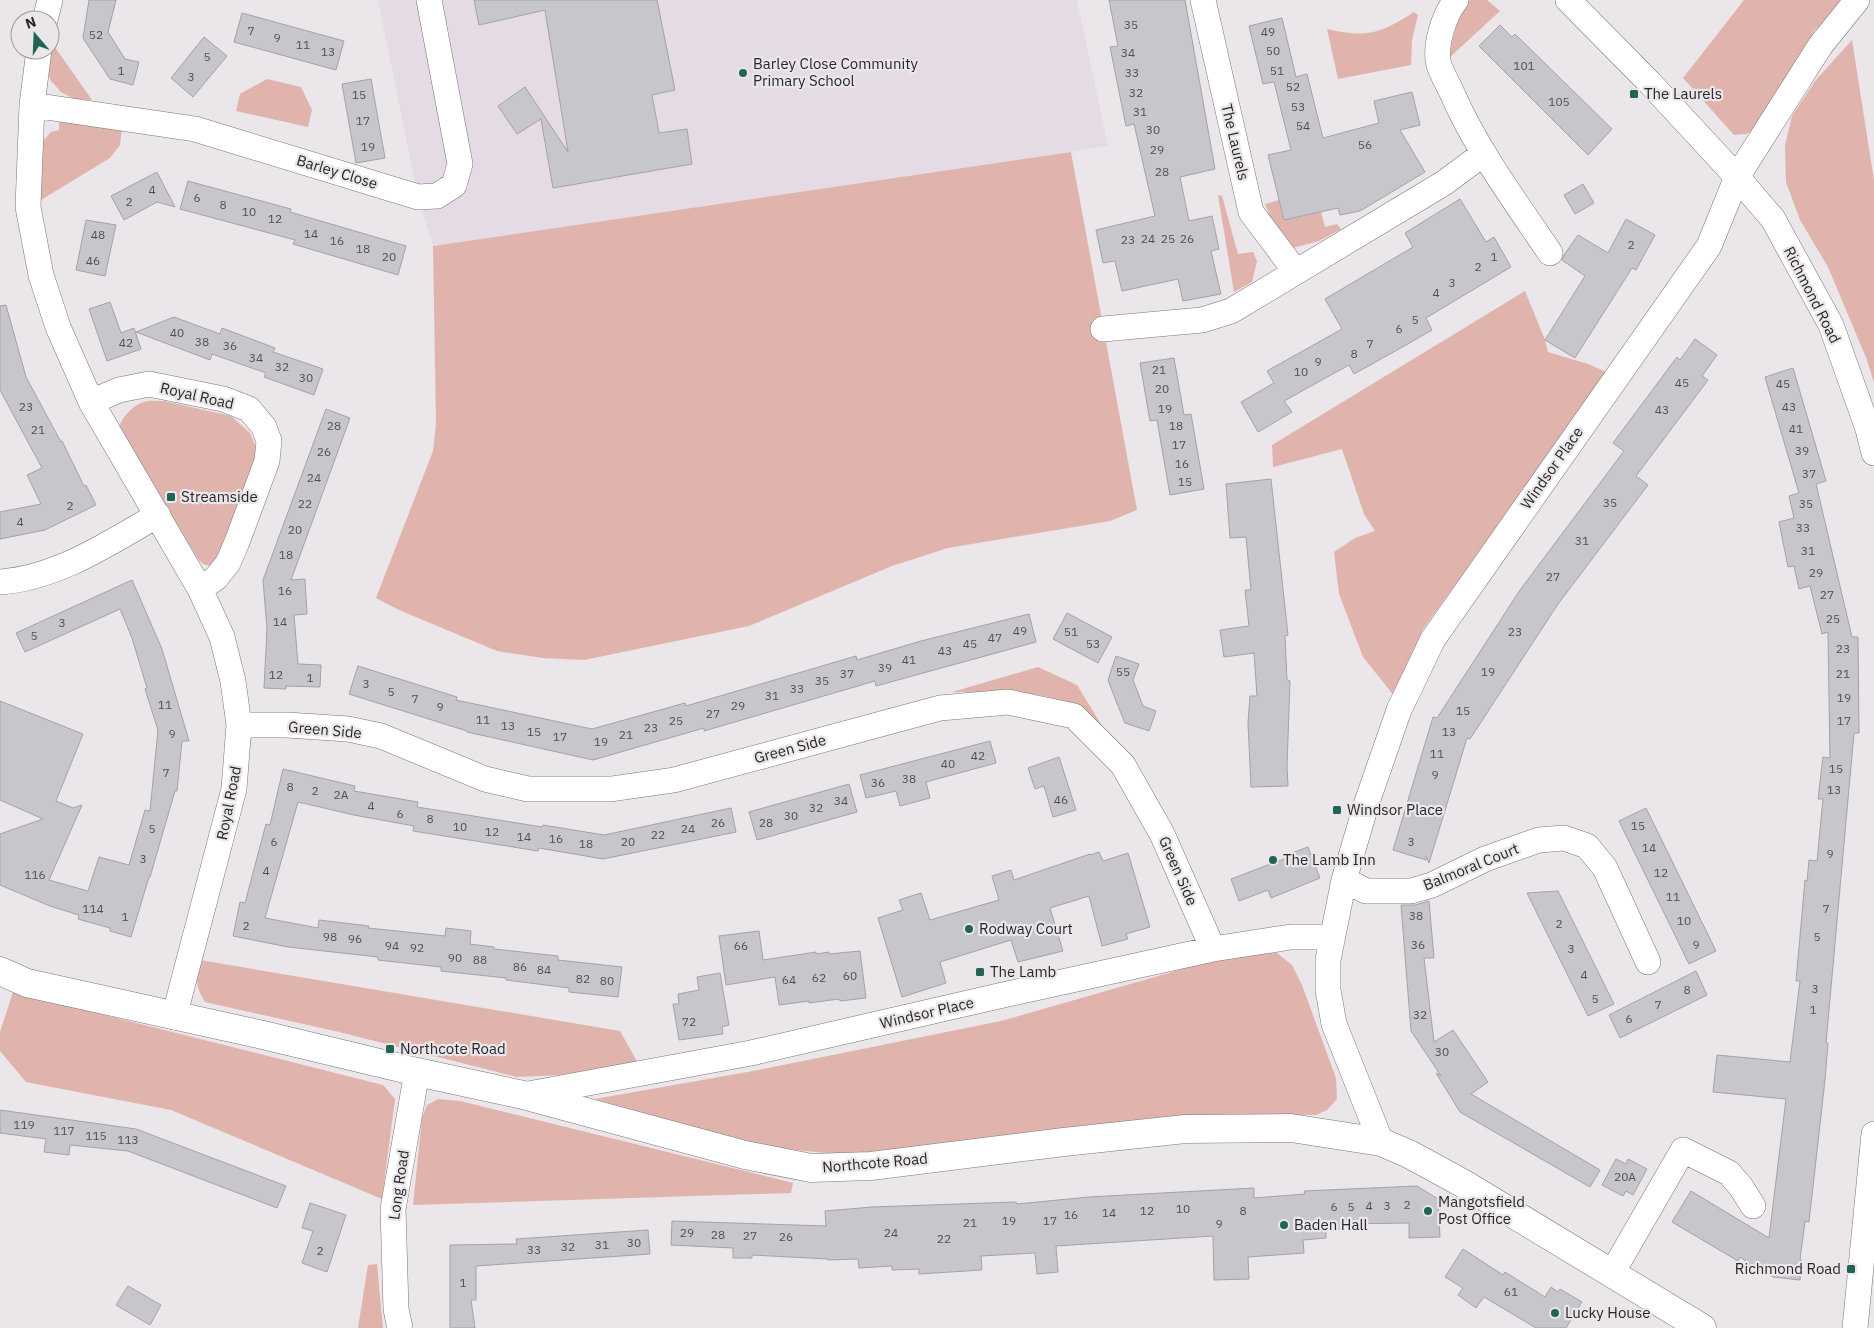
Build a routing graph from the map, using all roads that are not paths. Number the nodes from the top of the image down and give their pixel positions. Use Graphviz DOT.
graph roads {
  1 [pos="429,0"];
  2 [pos="1203,0"];
  3 [pos="1456,0"];
  4 [pos="1568,0"];
  5 [pos="1843,0"];
  6 [pos="1858,0"];
  7 [pos="1820,46"];
  8 [pos="39,60"];
  9 [pos="32,105"];
  10 [pos="1483,154"];
  11 [pos="1737,177"];
  12 [pos="1550,253"];
  13 [pos="1296,272"];
  14 [pos="1103,329"];
  15 [pos="91,402"];
  16 [pos="1874,453"];
  17 [pos="158,515"];
  18 [pos="0,582"];
  19 [pos="200,589"];
  20 [pos="239,725"];
  21 [pos="1344,880"];
  22 [pos="1332,937"];
  23 [pos="1213,949"];
  24 [pos="1648,962"];
  25 [pos="0,972"];
  26 [pos="174,1017"];
  27 [pos="417,1072"];
  28 [pos="523,1095"];
  29 [pos="1874,1134"];
  30 [pos="1381,1142"];
  31 [pos="1752,1206"];
  32 [pos="1612,1273"];
  33 [pos="400,1328"];
  34 [pos="1702,1328"];
  35 [pos="1856,1328"];
  1 -- 9 [label="street, Barley Close"];
  2 -- 13 [label="street, The Laurels"];
  3 -- 10 [label="street"];
  4 -- 11 [label="street, Richmond Road"];
  5 -- 7 [label="street"];
  6 -- 7 [label="street"];
  7 -- 11 [label="street, Windsor Place"];
  8 -- 9 [label="street, Royal Road"];
  9 -- 15 [label="street, Royal Road"];
  10 -- 12 [label="street"];
  10 -- 13 [label="street"];
  11 -- 16 [label="street, Richmond Road"];
  11 -- 21 [label="street, Windsor Place"];
  13 -- 14 [label="street"];
  15 -- 17 [label="street, Royal Road"];
  15 -- 19 [label="street, Royal Road"];
  17 -- 18 [label="street"];
  17 -- 19 [label="street, Royal Road"];
  19 -- 20 [label="street, Royal Road"];
  20 -- 23 [label="street, Green Side"];
  20 -- 26 [label="street, Royal Road"];
  21 -- 22 [label="street, Windsor Place"];
  21 -- 24 [label="street, Balmoral Court"];
  22 -- 23 [label="street, Windsor Place"];
  22 -- 30 [label="street, Windsor Place"];
  23 -- 28 [label="street, Windsor Place"];
  25 -- 26 [label="street, Northcote Road"];
  26 -- 27 [label="street, Northcote Road"];
  27 -- 28 [label="street, Northcote Road"];
  27 -- 33 [label="street, Long Road"];
  28 -- 30 [label="street, Northcote Road"];
  29 -- 35 [label="street"];
  30 -- 32 [label="street, Northcote Road"];
  31 -- 32 [label="street"];
  32 -- 34 [label="street, Northcote Road"];
}
